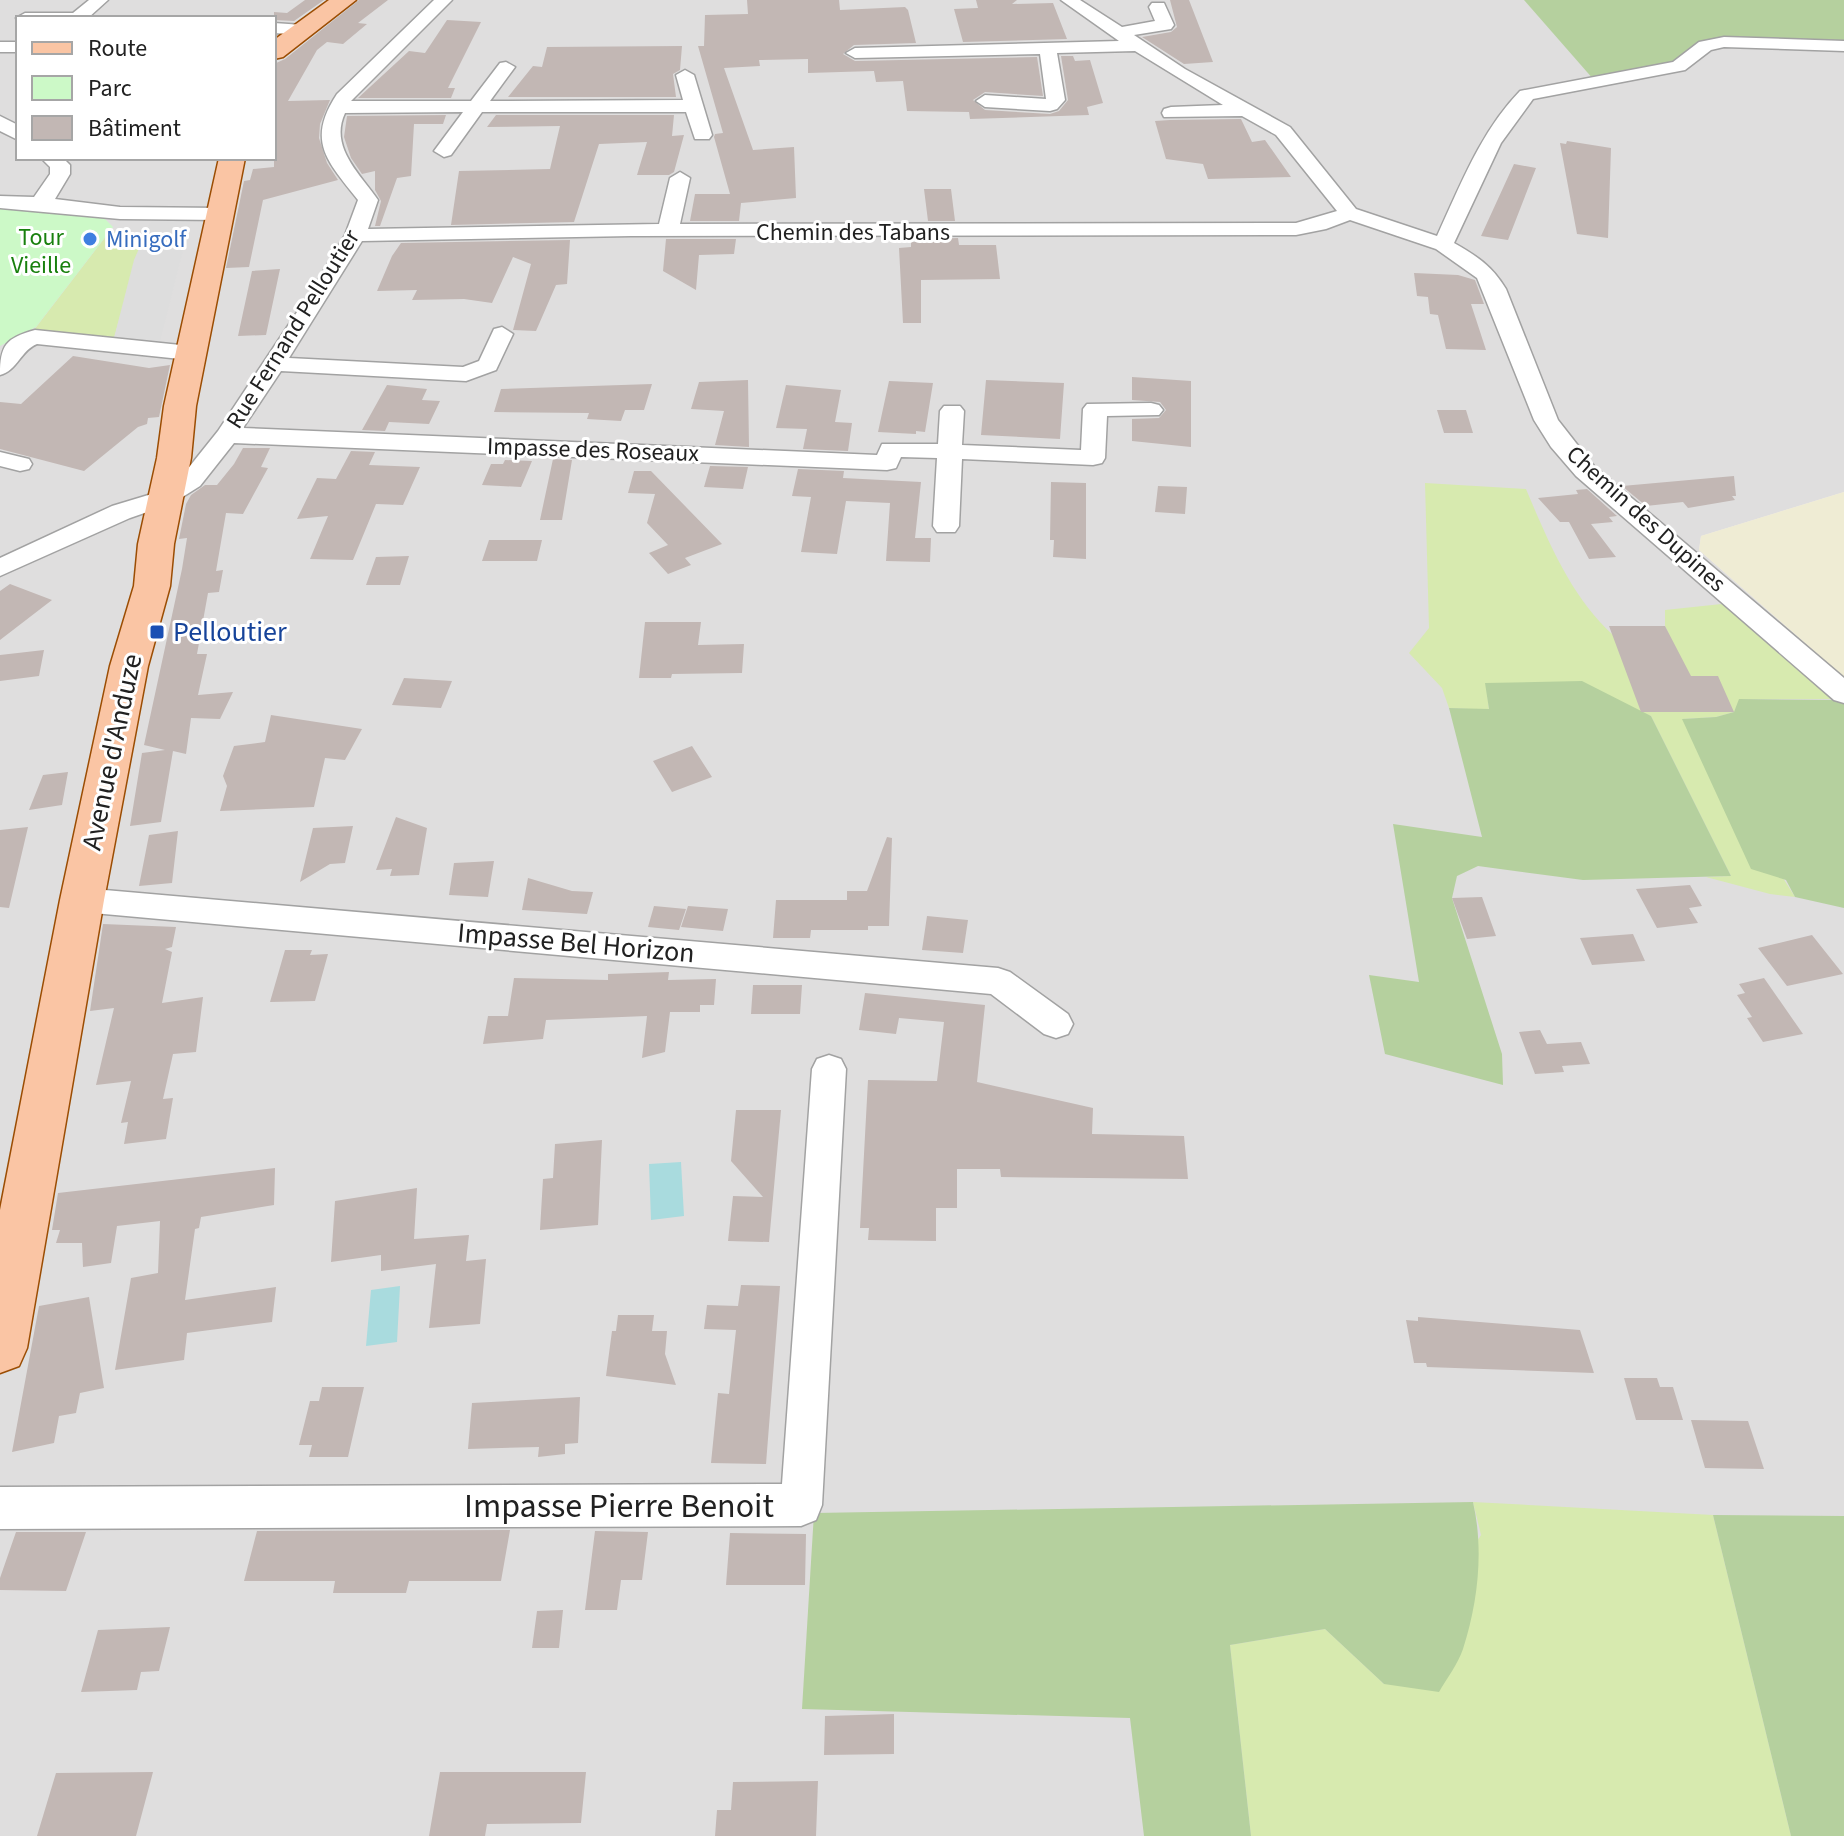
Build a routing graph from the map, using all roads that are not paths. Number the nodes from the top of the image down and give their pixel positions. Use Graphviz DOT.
graph roads {
  1 [pos="100,0"];
  2 [pos="344,0"];
  3 [pos="444,0"];
  4 [pos="1069,0"];
  5 [pos="1158,7"];
  6 [pos="80,16"];
  7 [pos="276,28"];
  8 [pos="303,30"];
  9 [pos="1118,33"];
  10 [pos="1138,46"];
  11 [pos="1844,46"];
  12 [pos="276,50"];
  13 [pos="1048,50"];
  14 [pos="855,53"];
  15 [pos="506,67"];
  16 [pos="685,75"];
  17 [pos="985,101"];
  18 [pos="695,102"];
  19 [pos="476,106"];
  20 [pos="338,107"];
  21 [pos="549,107"];
  22 [pos="1245,110"];
  23 [pos="1171,113"];
  24 [pos="702,135"];
  25 [pos="444,151"];
  26 [pos="54,160"];
  27 [pos="232,160"];
  28 [pos="680,178"];
  29 [pos="0,202"];
  30 [pos="47,204"];
  31 [pos="1349,213"];
  32 [pos="222,214"];
  33 [pos="668,230"];
  34 [pos="355,235"];
  35 [pos="1443,245"];
  36 [pos="502,334"];
  37 [pos="190,353"];
  38 [pos="274,364"];
  39 [pos="0,368"];
  40 [pos="1151,410"];
  41 [pos="952,411"];
  42 [pos="227,435"];
  43 [pos="949,451"];
  44 [pos="164,498"];
  45 [pos="946,526"];
  46 [pos="0,568"];
  47 [pos="1844,693"];
  48 [pos="82,900"];
  49 [pos="1056,1024"];
  50 [pos="829,1069"];
  51 [pos="0,1348"];
  52 [pos="0,1508"];
  1 -- 6 [label="street"];
  2 -- 8 [label="main road"];
  3 -- 20 [label="street"];
  4 -- 9 [label="street"];
  5 -- 9 [label="street"];
  7 -- 8 [label="street"];
  8 -- 12 [label="main road"];
  9 -- 10 [label="street"];
  10 -- 13 [label="street"];
  10 -- 22 [label="street"];
  11 -- 35 [label="street"];
  13 -- 14 [label="street"];
  13 -- 17 [label="street"];
  15 -- 19 [label="street"];
  16 -- 18 [label="street"];
  18 -- 21 [label="street"];
  18 -- 21 [label="street"];
  18 -- 24 [label="street"];
  19 -- 20 [label="street"];
  19 -- 21 [label="street"];
  19 -- 25 [label="street"];
  20 -- 34 [label="street, Rue Fernand Pelloutier"];
  22 -- 23 [label="street"];
  22 -- 31 [label="street"];
  26 -- 30 [label="street"];
  27 -- 32 [label="main road, Avenue d'Anduze"];
  28 -- 33 [label="street"];
  29 -- 30 [label="street"];
  30 -- 32 [label="street"];
  31 -- 33 [label="street, Chemin des Tabans"];
  31 -- 35 [label="street, Chemin des Dupines"];
  32 -- 37 [label="main road, Avenue d'Anduze"];
  33 -- 34 [label="street, Chemin des Tabans"];
  34 -- 38 [label="street, Rue Fernand Pelloutier"];
  35 -- 47 [label="street, Chemin des Dupines"];
  36 -- 38 [label="street"];
  37 -- 39 [label="street"];
  37 -- 44 [label="main road, Avenue d'Anduze"];
  38 -- 42 [label="street, Rue Fernand Pelloutier"];
  40 -- 43 [label="street, Impasse des Roseaux"];
  41 -- 43 [label="street"];
  42 -- 43 [label="street, Impasse des Roseaux"];
  42 -- 44 [label="street, Rue Fernand Pelloutier"];
  43 -- 45 [label="street"];
  44 -- 46 [label="street, Rue Fernand Pelloutier"];
  44 -- 48 [label="main road, Avenue d'Anduze"];
  48 -- 49 [label="street, Impasse Bel Horizon"];
  48 -- 51 [label="main road, Avenue d'Anduze"];
  50 -- 52 [label="street, Impasse Pierre Benoit"];
}
